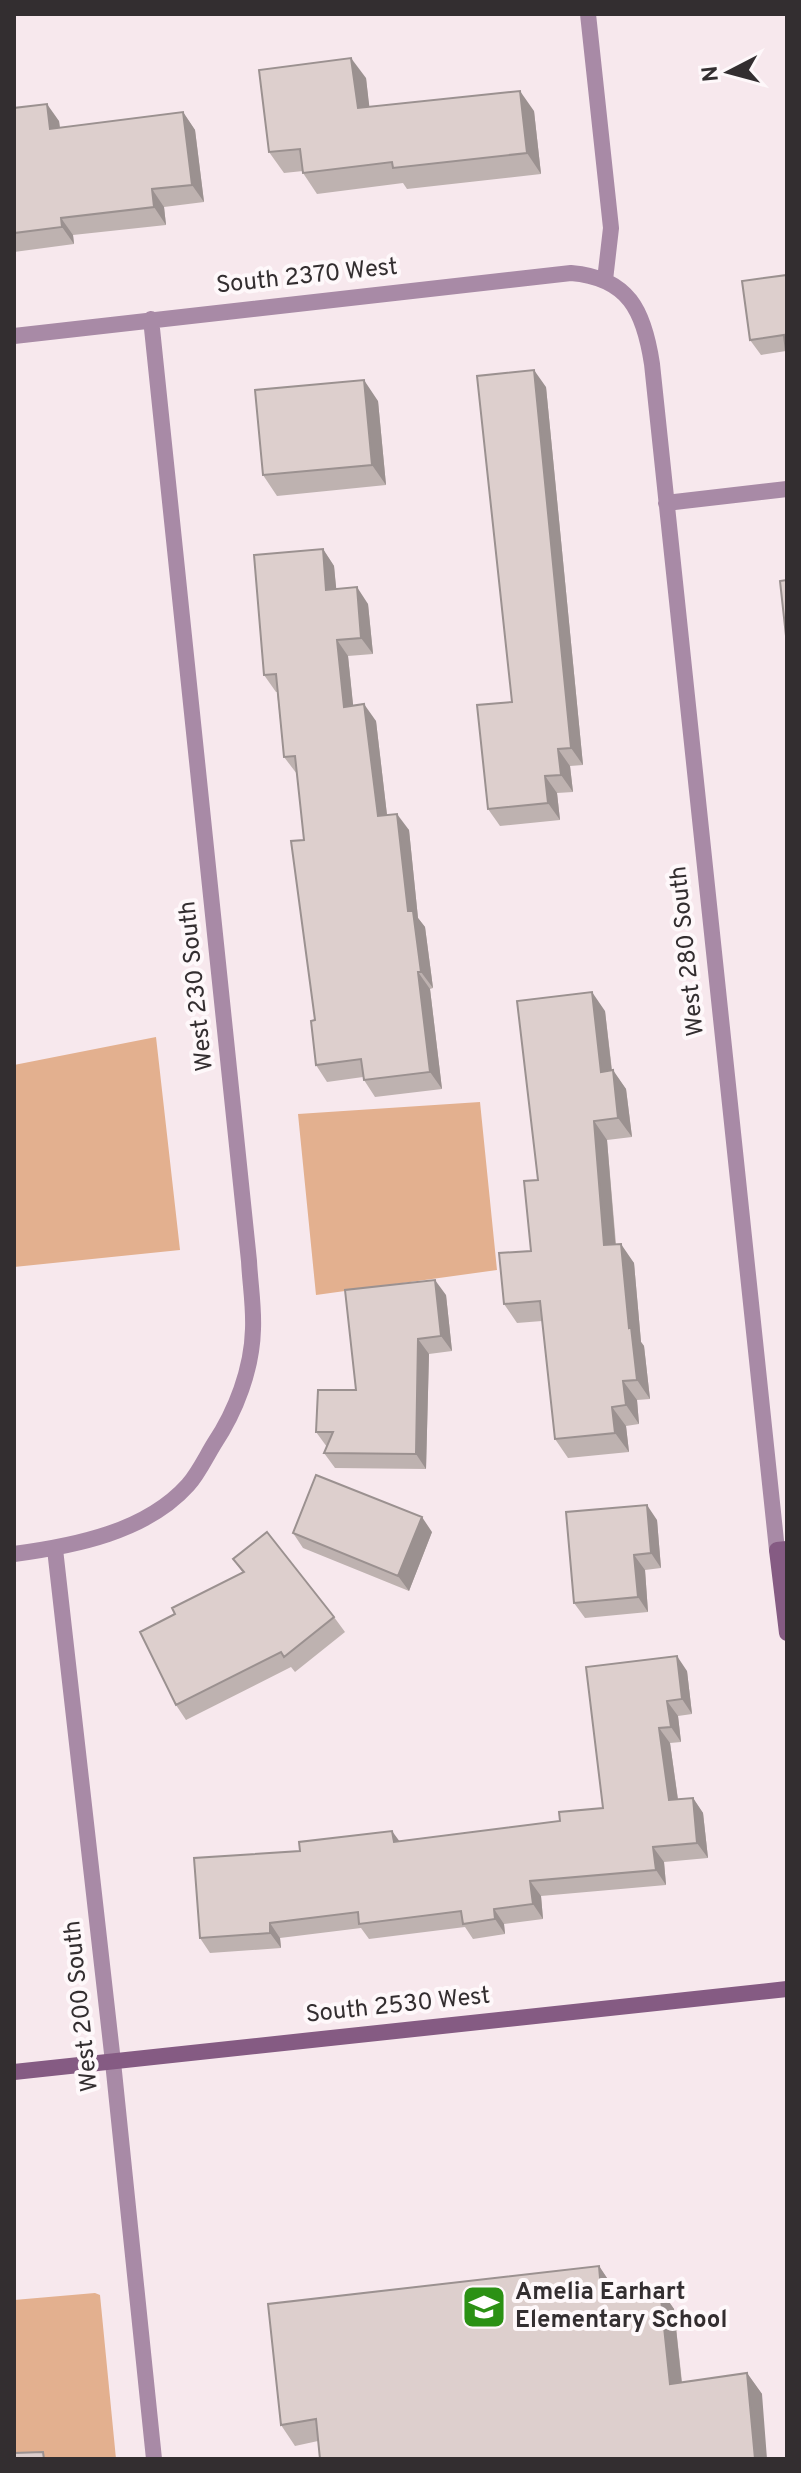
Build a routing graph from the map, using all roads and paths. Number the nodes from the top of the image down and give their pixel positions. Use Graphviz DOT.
graph roads {
  1 [pos="588,14"];
  2 [pos="605,280"];
  3 [pos="151,319"];
  4 [pos="14,336"];
  5 [pos="787,489"];
  6 [pos="666,503"];
  7 [pos="55,1549"];
  8 [pos="782,1549"];
  9 [pos="14,1554"];
  10 [pos="787,1633"];
  11 [pos="787,1989"];
  12 [pos="113,2062"];
  13 [pos="14,2072"];
  14 [pos="154,2459"];
  1 -- 2 [label="street"];
  2 -- 3 [label="street, South 2370 West"];
  2 -- 6 [label="street, West 280 South"];
  3 -- 4 [label="street, South 2370 West"];
  3 -- 7 [label="street, West 230 South"];
  5 -- 6 [label="street"];
  6 -- 8 [label="street, West 280 South"];
  7 -- 9 [label="street, West 230 South"];
  7 -- 12 [label="street, West 200 South"];
  8 -- 10 [label="street, West 280 South"];
  11 -- 12 [label="street, South 2530 West"];
  12 -- 13 [label="street, South 2530 West"];
  12 -- 14 [label="street, West 200 South"];
}
